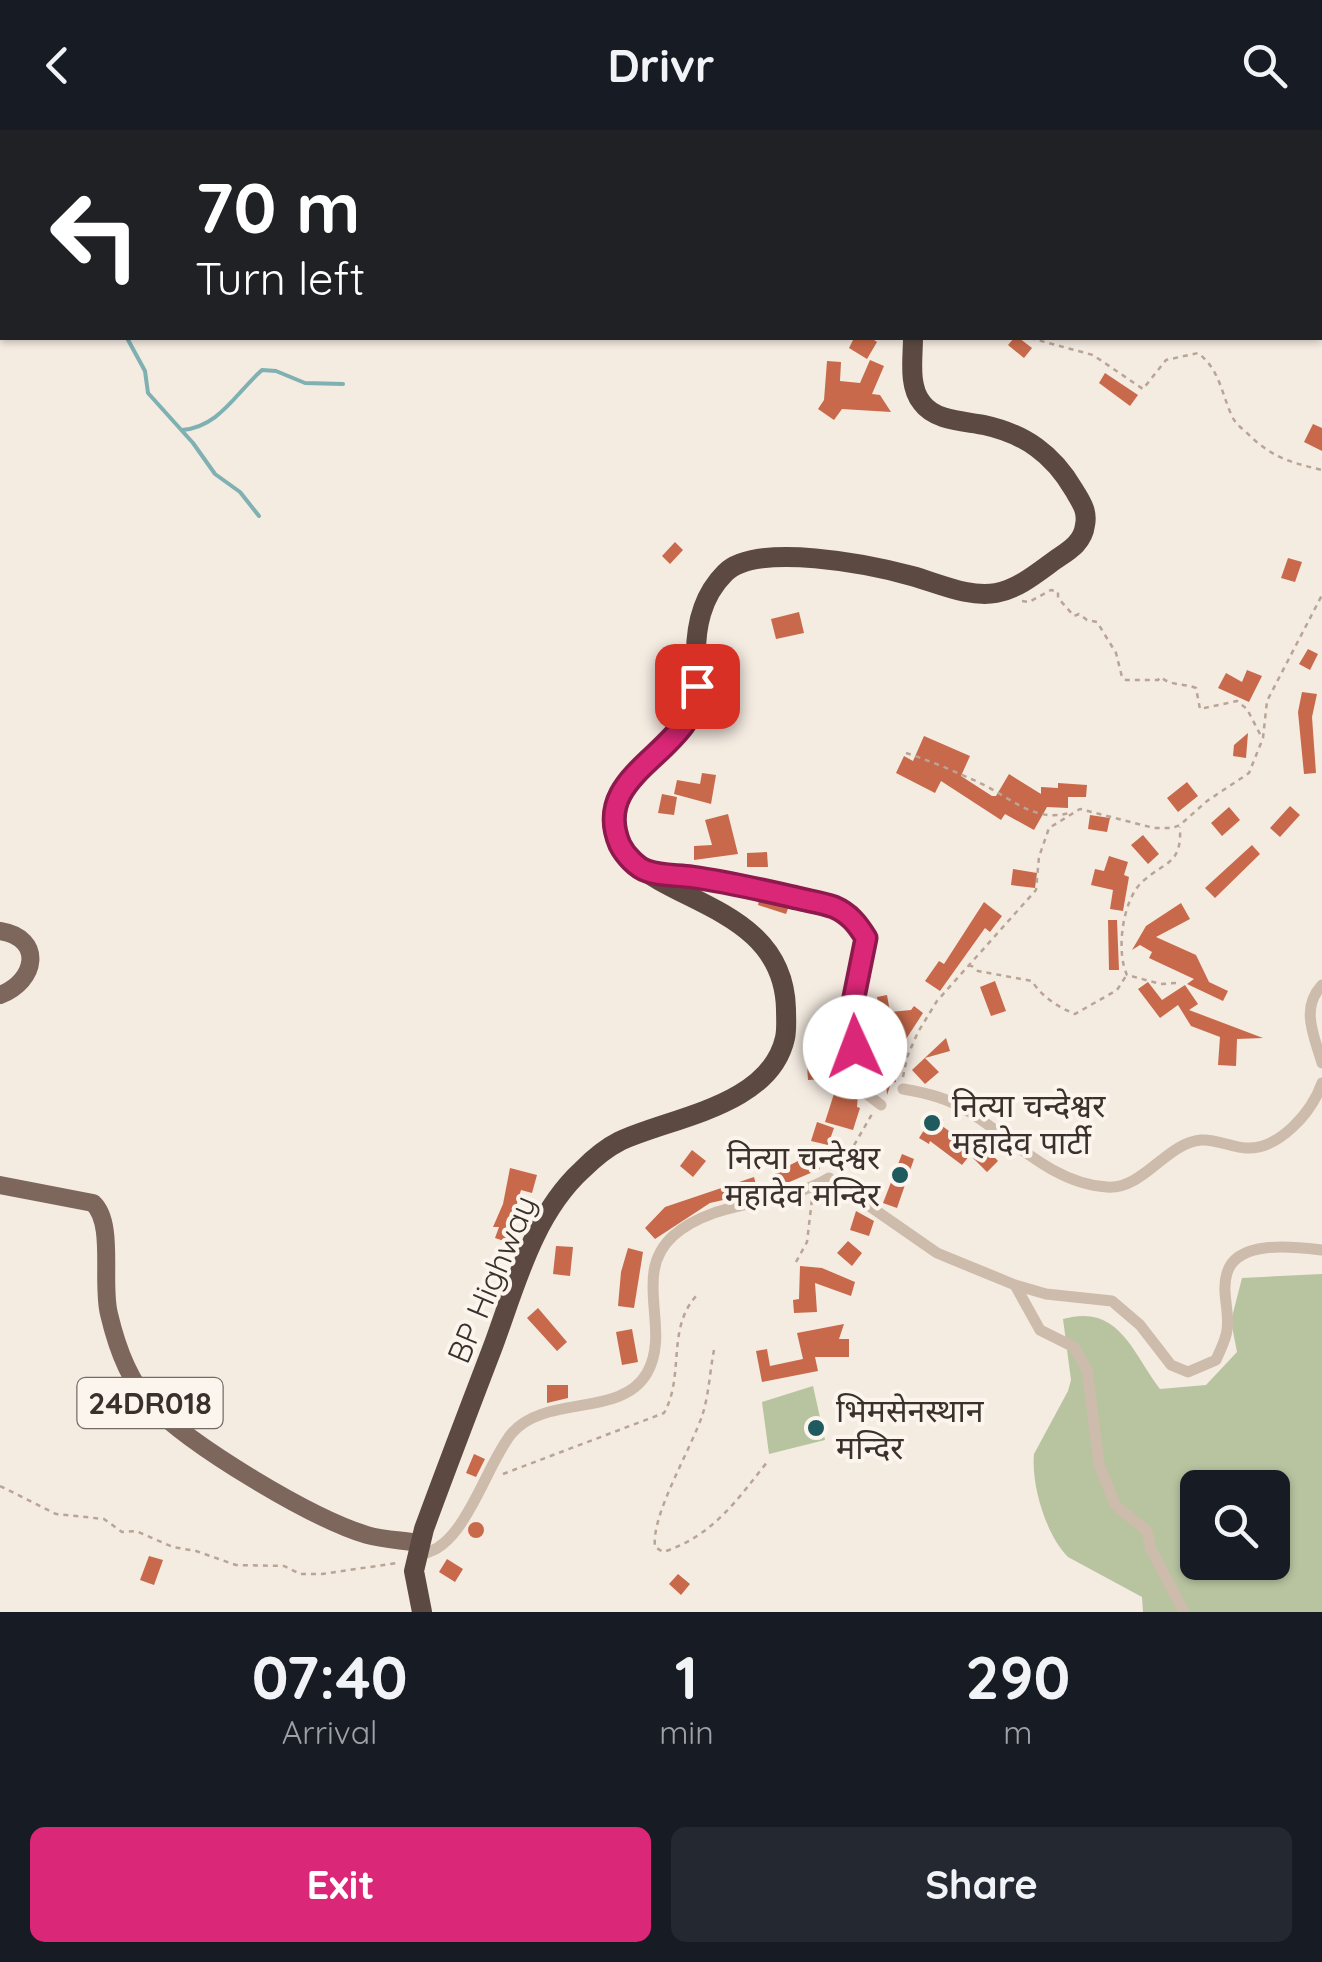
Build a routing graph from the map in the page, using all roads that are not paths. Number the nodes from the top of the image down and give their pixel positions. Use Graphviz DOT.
graph roads {
  1 [pos="914,340"];
  2 [pos="644,871"];
  3 [pos="0,931"];
  4 [pos="1322,984"];
  5 [pos="0,995"];
  6 [pos="1322,1062"];
  7 [pos="1322,1083"];
  8 [pos="904,1089"];
  9 [pos="881,1106"];
  10 [pos="0,1186"];
  11 [pos="1322,1250"];
  12 [pos="1015,1285"];
  13 [pos="419,1549"];
  14 [pos="422,1612"];
  15 [pos="1184,1612"];
  1 -- 2 [label="highway, BP Highway"];
  2 -- 9 [label="street"];
  2 -- 13 [label="highway, BP Highway"];
  3 -- 5 [label="main road"];
  4 -- 6 [label="street"];
  7 -- 8 [label="street"];
  10 -- 13 [label="main road, 24DR018"];
  11 -- 12 [label="street"];
  12 -- 13 [label="street"];
  12 -- 15 [label="street"];
  13 -- 14 [label="highway, BP Highway"];
}
